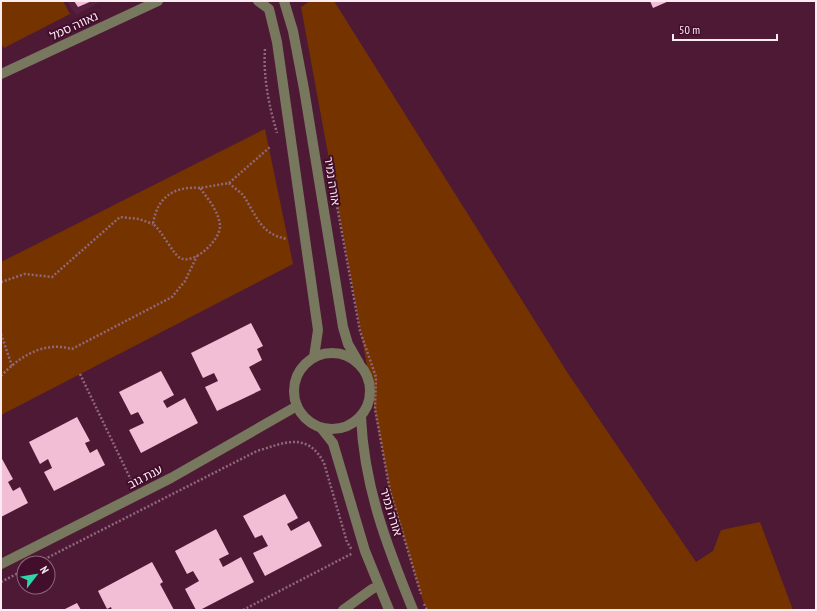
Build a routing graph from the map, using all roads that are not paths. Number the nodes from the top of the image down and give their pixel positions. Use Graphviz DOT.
graph roads {
  1 [pos="158,1"];
  2 [pos="258,1"];
  3 [pos="284,1"];
  4 [pos="1,74"];
  5 [pos="314,357"];
  6 [pos="359,363"];
  7 [pos="297,406"];
  8 [pos="361,417"];
  9 [pos="321,428"];
  10 [pos="1,564"];
  11 [pos="379,586"];
  12 [pos="343,610"];
  13 [pos="388,610"];
  14 [pos="413,610"];
  1 -- 4 [label="street, נאווה סמל"];
  2 -- 5 [label="street"];
  3 -- 6 [label="street, אורה נמיר"];
  5 -- 6 [label="street"];
  5 -- 7 [label="street"];
  6 -- 8 [label="street"];
  7 -- 9 [label="street"];
  7 -- 10 [label="street, ענת גוב"];
  8 -- 9 [label="street"];
  8 -- 14 [label="street, אורה נמיר"];
  9 -- 11 [label="street"];
  11 -- 12 [label="street"];
  11 -- 13 [label="street"];
}
